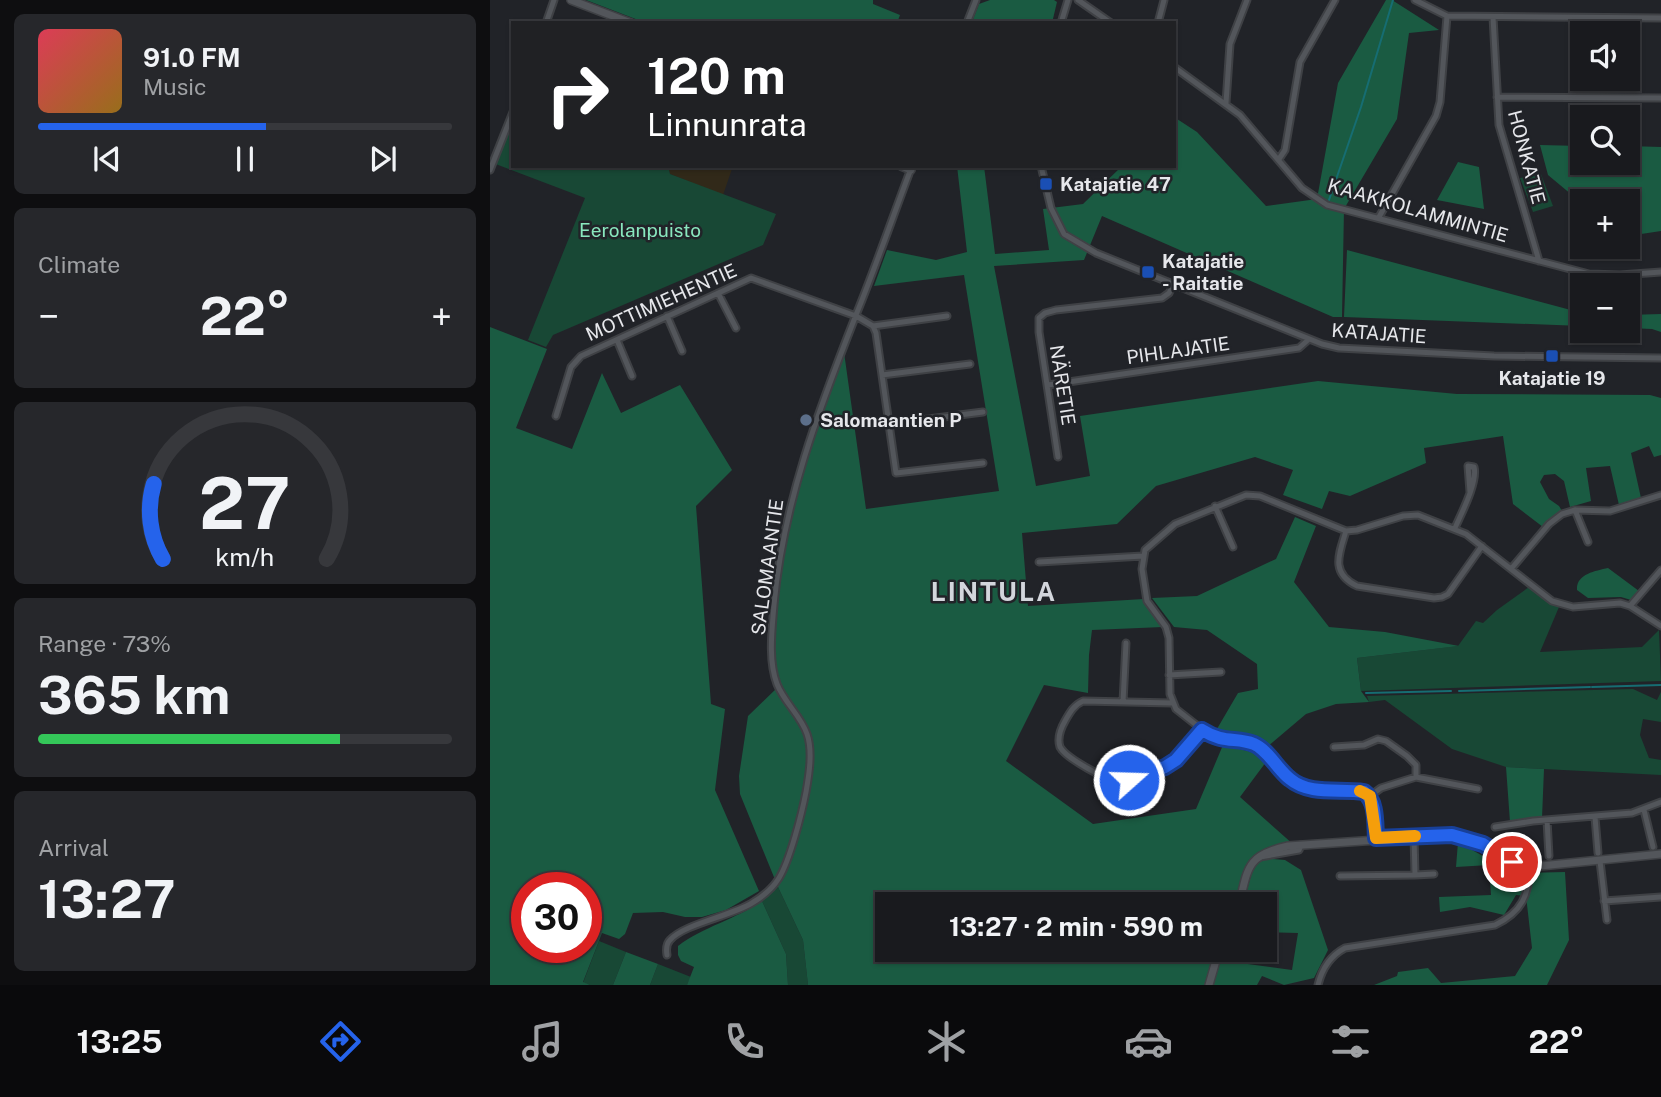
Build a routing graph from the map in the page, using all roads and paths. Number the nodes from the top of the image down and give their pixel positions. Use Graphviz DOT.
graph roads {
  1 [pos="554,0"];
  2 [pos="571,0"];
  3 [pos="976,0"];
  4 [pos="1068,0"];
  5 [pos="1078,0"];
  6 [pos="1164,0"];
  7 [pos="1247,0"];
  8 [pos="1335,0"];
  9 [pos="1415,0"];
  10 [pos="1447,16"];
  11 [pos="1493,17"];
  12 [pos="1661,18"];
  13 [pos="547,21"];
  14 [pos="626,21"];
  15 [pos="968,21"];
  16 [pos="1061,21"];
  17 [pos="1108,21"];
  18 [pos="1159,21"];
  19 [pos="1176,67"];
  20 [pos="1497,97"];
  21 [pos="1661,98"];
  22 [pos="1226,103"];
  23 [pos="511,117"];
  24 [pos="1279,159"];
  25 [pos="912,168"];
  26 [pos="1041,168"];
  27 [pos="490,170"];
  28 [pos="1379,217"];
  29 [pos="1539,261"];
  30 [pos="1661,272"];
  31 [pos="1174,283"];
  32 [pos="718,293"];
  33 [pos="667,316"];
  34 [pos="856,316"];
  35 [pos="947,316"];
  36 [pos="873,326"];
  37 [pos="736,328"];
  38 [pos="617,340"];
  39 [pos="1308,340"];
  40 [pos="682,351"];
  41 [pos="1661,358"];
  42 [pos="970,364"];
  43 [pos="882,375"];
  44 [pos="632,376"];
  45 [pos="1048,384"];
  46 [pos="983,412"];
  47 [pos="555,416"];
  48 [pos="889,424"];
  49 [pos="1058,457"];
  50 [pos="983,463"];
  51 [pos="1470,492"];
  52 [pos="1661,495"];
  53 [pos="1215,506"];
  54 [pos="1575,510"];
  55 [pos="1455,528"];
  56 [pos="1346,531"];
  57 [pos="1588,542"];
  58 [pos="1482,546"];
  59 [pos="1233,547"];
  60 [pos="1143,556"];
  61 [pos="1039,562"];
  62 [pos="1511,569"];
  63 [pos="1661,570"];
  64 [pos="1630,606"];
  65 [pos="1661,626"];
  66 [pos="1126,643"];
  67 [pos="1221,672"];
  68 [pos="1169,675"];
  69 [pos="1123,702"];
  70 [pos="1172,703"];
  71 [pos="1202,730"];
  72 [pos="1334,747"];
  73 [pos="1416,776"];
  74 [pos="1478,789"];
  75 [pos="1370,796"];
  76 [pos="1661,802"];
  77 [pos="1644,810"];
  78 [pos="1595,817"];
  79 [pos="1547,820"];
  80 [pos="1495,827"];
  81 [pos="1413,836"];
  82 [pos="1376,838"];
  83 [pos="1301,845"];
  84 [pos="1653,847"];
  85 [pos="1661,854"];
  86 [pos="1549,856"];
  87 [pos="1599,857"];
  88 [pos="1256,858"];
  89 [pos="1530,867"];
  90 [pos="1434,874"];
  91 [pos="1415,875"];
  92 [pos="1340,876"];
  93 [pos="1243,892"];
  94 [pos="1661,897"];
  95 [pos="1604,901"];
  96 [pos="1607,920"];
  97 [pos="667,955"];
  98 [pos="1216,962"];
  99 [pos="1209,985"];
  100 [pos="1318,985"];
  1 -- 13 [label="street"];
  2 -- 14 [label="street"];
  3 -- 15 [label="street"];
  4 -- 16 [label="street"];
  5 -- 17 [label="street"];
  6 -- 18 [label="street"];
  7 -- 22 [label="street"];
  8 -- 24 [label="street"];
  9 -- 10 [label="street"];
  10 -- 11 [label="street"];
  10 -- 28 [label="street"];
  11 -- 12 [label="street"];
  11 -- 20 [label="street, HONKATIE"];
  19 -- 22 [label="street, KAAKKOLAMMINTIE"];
  20 -- 21 [label="street"];
  20 -- 29 [label="street, HONKATIE"];
  22 -- 24 [label="street, KAAKKOLAMMINTIE"];
  23 -- 27 [label="street"];
  24 -- 28 [label="street, KAAKKOLAMMINTIE"];
  25 -- 34 [label="street, SALOMAANTIE"];
  26 -- 31 [label="street, KATAJATIE"];
  28 -- 29 [label="street, KAAKKOLAMMINTIE"];
  29 -- 30 [label="street, KAAKKOLAMMINTIE"];
  31 -- 39 [label="street, KATAJATIE"];
  31 -- 45 [label="street, NÄRETIE"];
  32 -- 33 [label="street, MOTTIMIEHENTIE"];
  32 -- 34 [label="street, MOTTIMIEHENTIE"];
  32 -- 37 [label="street"];
  33 -- 38 [label="street, MOTTIMIEHENTIE"];
  33 -- 40 [label="street"];
  34 -- 36 [label="street, MOTTIMIEHENTIE"];
  34 -- 97 [label="street, SALOMAANTIE"];
  35 -- 36 [label="street"];
  36 -- 43 [label="street"];
  38 -- 44 [label="street"];
  38 -- 47 [label="street, MOTTIMIEHENTIE"];
  39 -- 41 [label="street, KATAJATIE"];
  39 -- 45 [label="street, PIHLAJATIE"];
  42 -- 43 [label="street"];
  43 -- 48 [label="street"];
  45 -- 49 [label="street, NÄRETIE"];
  46 -- 48 [label="street"];
  48 -- 50 [label="street"];
  51 -- 55 [label="street"];
  52 -- 54 [label="street"];
  53 -- 56 [label="street"];
  53 -- 59 [label="street"];
  53 -- 60 [label="street"];
  54 -- 57 [label="street"];
  54 -- 62 [label="street"];
  55 -- 56 [label="street"];
  55 -- 58 [label="street"];
  56 -- 58 [label="street"];
  58 -- 62 [label="street"];
  60 -- 61 [label="street"];
  60 -- 68 [label="street"];
  62 -- 64 [label="street"];
  63 -- 64 [label="street"];
  64 -- 65 [label="street"];
  66 -- 69 [label="street"];
  67 -- 68 [label="street"];
  68 -- 70 [label="street"];
  69 -- 70 [label="street"];
  69 -- 71 [label="street"];
  70 -- 71 [label="street"];
  71 -- 75 [label="street"];
  72 -- 73 [label="street"];
  73 -- 74 [label="street"];
  73 -- 75 [label="street"];
  75 -- 82 [label="street"];
  76 -- 77 [label="street"];
  77 -- 78 [label="street"];
  77 -- 84 [label="street"];
  78 -- 79 [label="street"];
  78 -- 87 [label="street"];
  79 -- 80 [label="street"];
  79 -- 86 [label="street"];
  81 -- 82 [label="street"];
  81 -- 89 [label="street"];
  81 -- 91 [label="street"];
  82 -- 83 [label="street"];
  83 -- 88 [label="street"];
  83 -- 88 [label="street"];
  85 -- 87 [label="street"];
  87 -- 89 [label="street"];
  87 -- 95 [label="street"];
  88 -- 93 [label="street"];
  89 -- 100 [label="street"];
  90 -- 91 [label="street"];
  91 -- 92 [label="street"];
  94 -- 95 [label="street"];
  95 -- 96 [label="street"];
  98 -- 99 [label="street"];
}
